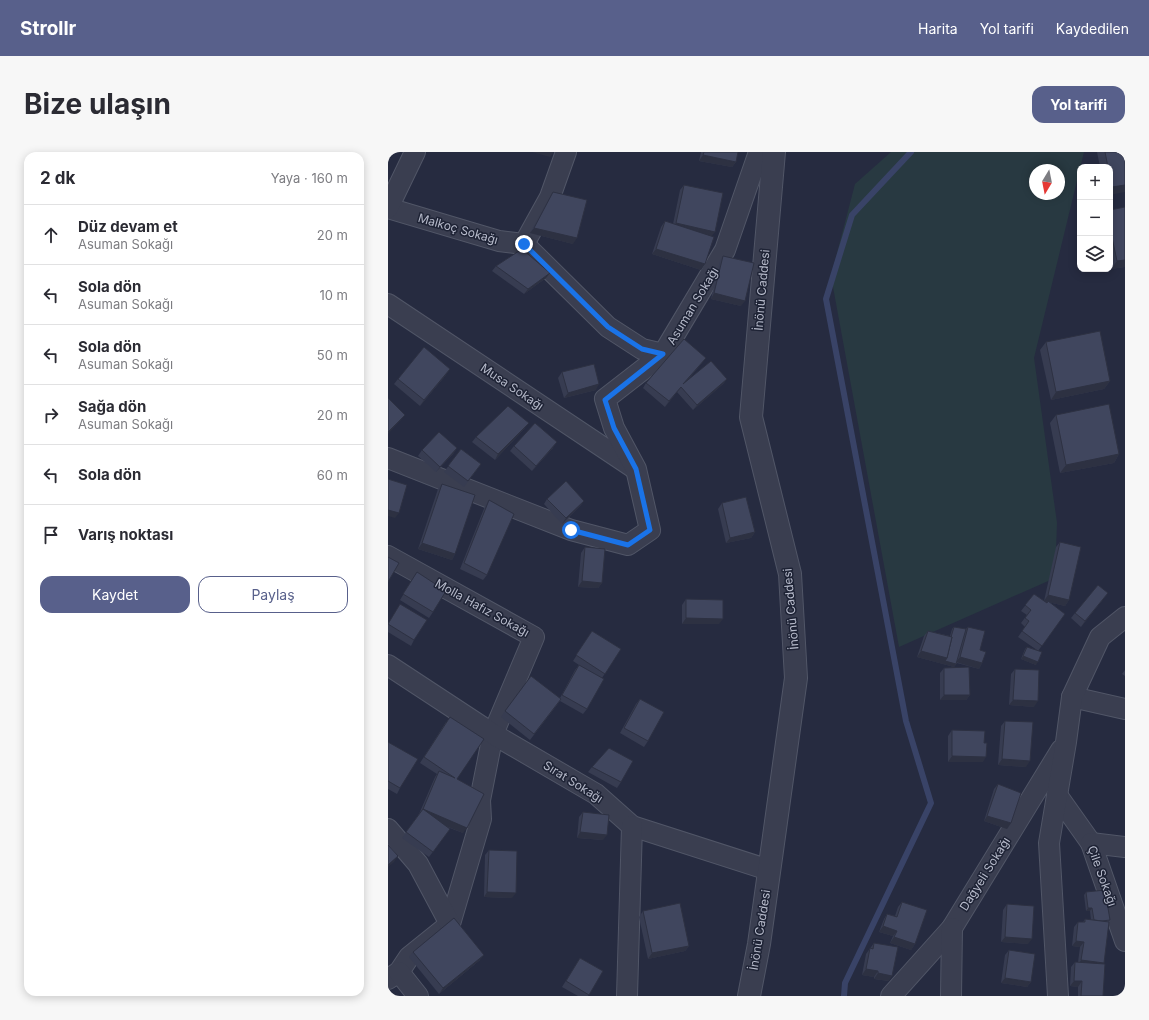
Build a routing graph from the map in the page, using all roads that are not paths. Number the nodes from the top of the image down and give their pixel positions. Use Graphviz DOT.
graph roads {
  1 [pos="415,152"];
  2 [pos="566,152"];
  3 [pos="759,152"];
  4 [pos="774,152"];
  5 [pos="388,208"];
  6 [pos="524,244"];
  7 [pos="388,304"];
  8 [pos="663,354"];
  9 [pos="388,458"];
  10 [pos="636,469"];
  11 [pos="388,556"];
  12 [pos="1125,617"];
  13 [pos="388,665"];
  14 [pos="1072,697"];
  15 [pos="1125,709"];
  16 [pos="493,734"];
  17 [pos="1066,742"];
  18 [pos="1057,796"];
  19 [pos="632,826"];
  20 [pos="388,829"];
  21 [pos="1091,843"];
  22 [pos="1125,847"];
  23 [pos="769,870"];
  24 [pos="450,924"];
  25 [pos="952,928"];
  26 [pos="1125,941"];
  27 [pos="394,976"];
  28 [pos="418,996"];
  29 [pos="627,996"];
  30 [pos="749,996"];
  31 [pos="891,996"];
  32 [pos="951,996"];
  33 [pos="1058,996"];
  1 -- 5 [label="street"];
  2 -- 6 [label="street"];
  3 -- 8 [label="street, Asuman Sokağı"];
  4 -- 23 [label="street, İnönü Caddesi"];
  5 -- 6 [label="street, Malkoç Sokağı"];
  6 -- 8 [label="street"];
  7 -- 10 [label="street, Musa Sokağı"];
  8 -- 10 [label="street, Asuman Sokağı"];
  9 -- 10 [label="street, Asuman Sokağı"];
  11 -- 16 [label="street, Molla Hafız Sokağı"];
  12 -- 14 [label="street"];
  13 -- 16 [label="street, Sırat Sokağı"];
  14 -- 15 [label="street"];
  14 -- 17 [label="street"];
  16 -- 19 [label="street, Sırat Sokağı"];
  16 -- 24 [label="street, Molla Hafız Sokağı"];
  17 -- 18 [label="street"];
  17 -- 25 [label="street, Dağyeli Sokağı"];
  18 -- 21 [label="street, Çile Sokağı"];
  18 -- 33 [label="street"];
  19 -- 23 [label="street, Sırat Sokağı"];
  19 -- 29 [label="street"];
  20 -- 24 [label="street"];
  21 -- 22 [label="street"];
  21 -- 26 [label="street, Çile Sokağı"];
  23 -- 30 [label="street, İnönü Caddesi"];
  24 -- 27 [label="street"];
  25 -- 31 [label="street, Dağyeli Sokağı"];
  25 -- 32 [label="street"];
  27 -- 28 [label="street"];
}
